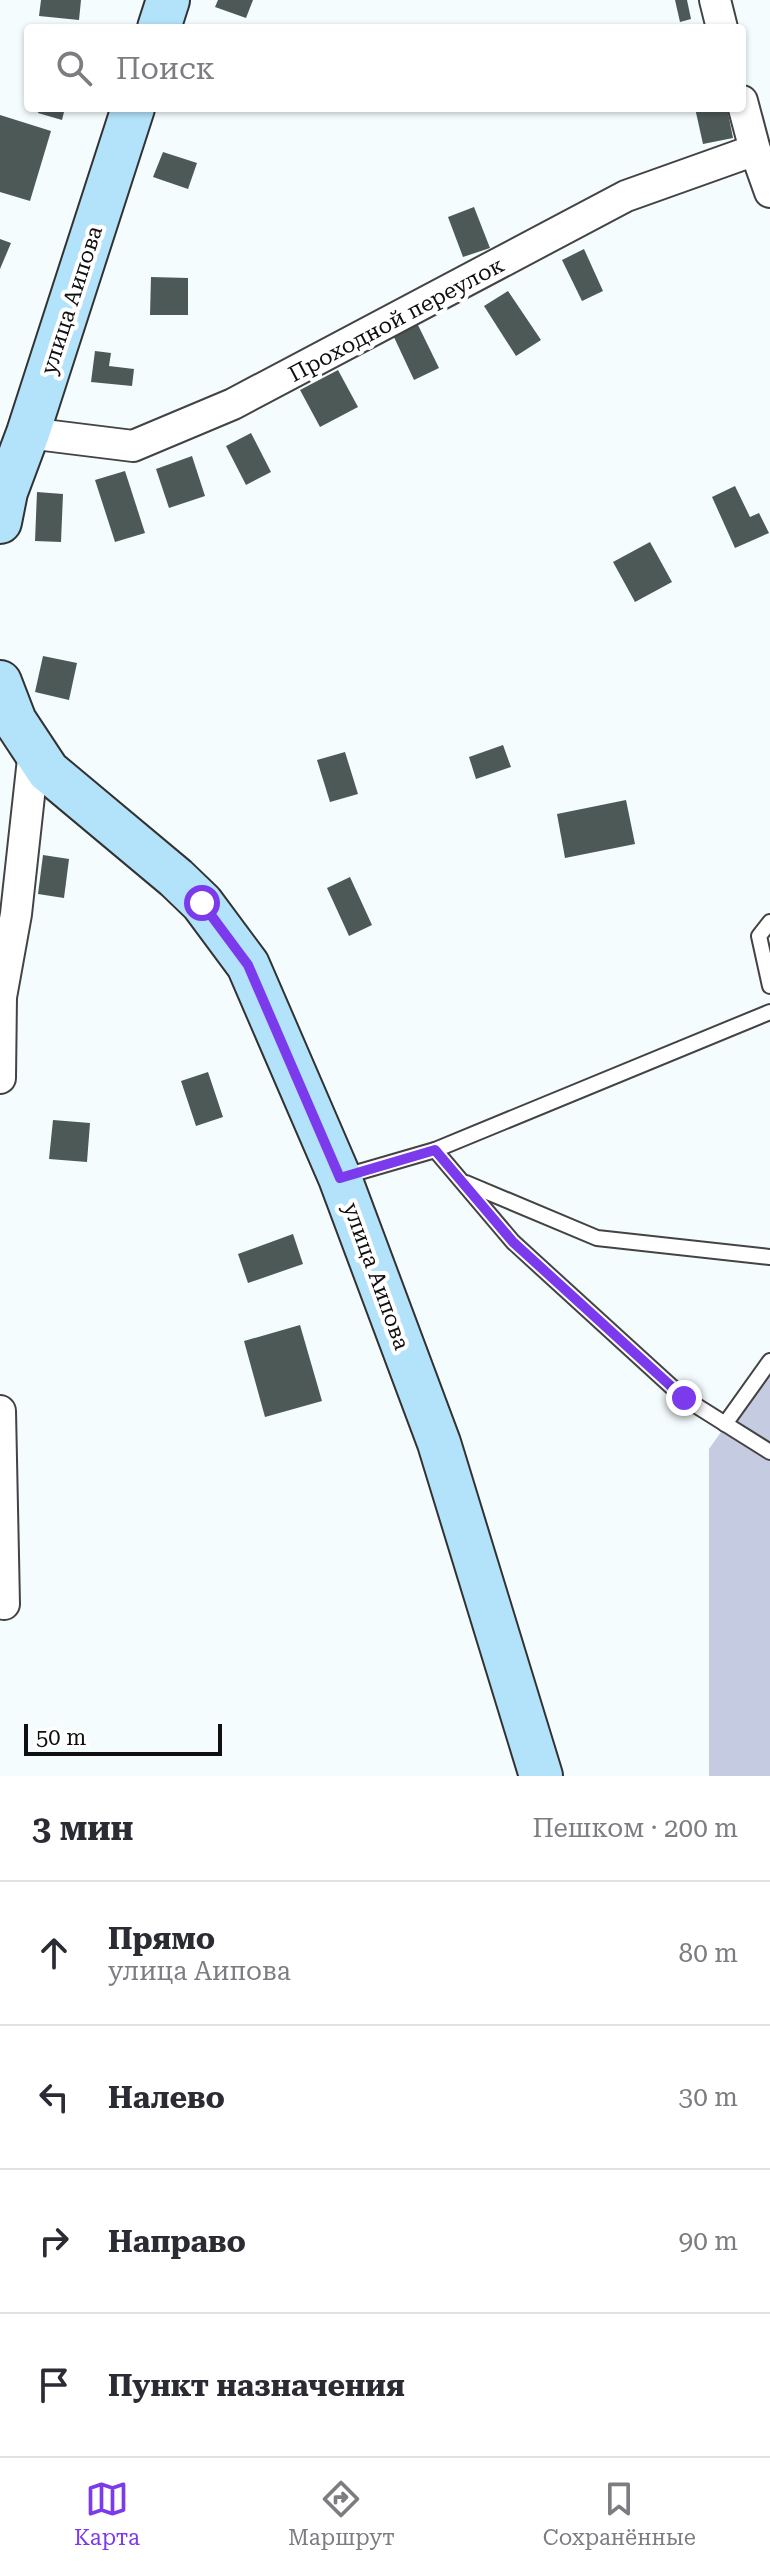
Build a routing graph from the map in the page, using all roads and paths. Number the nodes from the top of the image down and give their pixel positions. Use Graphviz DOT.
graph roads {
  1 [pos="168,0"];
  2 [pos="715,0"];
  3 [pos="160,24"];
  4 [pos="721,24"];
  5 [pos="132,112"];
  6 [pos="745,112"];
  7 [pos="755,150"];
  8 [pos="770,192"];
  9 [pos="28,433"];
  10 [pos="2,502"];
  11 [pos="0,682"];
  12 [pos="34,750"];
  13 [pos="770,922"];
  14 [pos="770,986"];
  15 [pos="770,1012"];
  16 [pos="0,1078"];
  17 [pos="435,1150"];
  18 [pos="340,1178"];
  19 [pos="462,1182"];
  20 [pos="770,1257"];
  21 [pos="770,1361"];
  22 [pos="0,1411"];
  23 [pos="725,1424"];
  24 [pos="770,1452"];
  25 [pos="4,1604"];
  26 [pos="541,1776"];
  1 -- 3 [label="street"];
  2 -- 4 [label="street"];
  5 -- 9 [label="street, улица Аипова"];
  6 -- 7 [label="street"];
  7 -- 8 [label="street"];
  7 -- 9 [label="street, Проходной переулок"];
  9 -- 10 [label="street, улица Аипова"];
  11 -- 12 [label="street, улица Аипова"];
  12 -- 16 [label="street"];
  12 -- 18 [label="street, улица Аипова"];
  13 -- 14 [label="lane"];
  15 -- 17 [label="lane"];
  17 -- 18 [label="lane"];
  17 -- 19 [label="lane"];
  18 -- 26 [label="street, улица Аипова"];
  19 -- 20 [label="lane"];
  19 -- 23 [label="lane"];
  21 -- 23 [label="lane"];
  22 -- 25 [label="street"];
  23 -- 24 [label="lane"];
}
